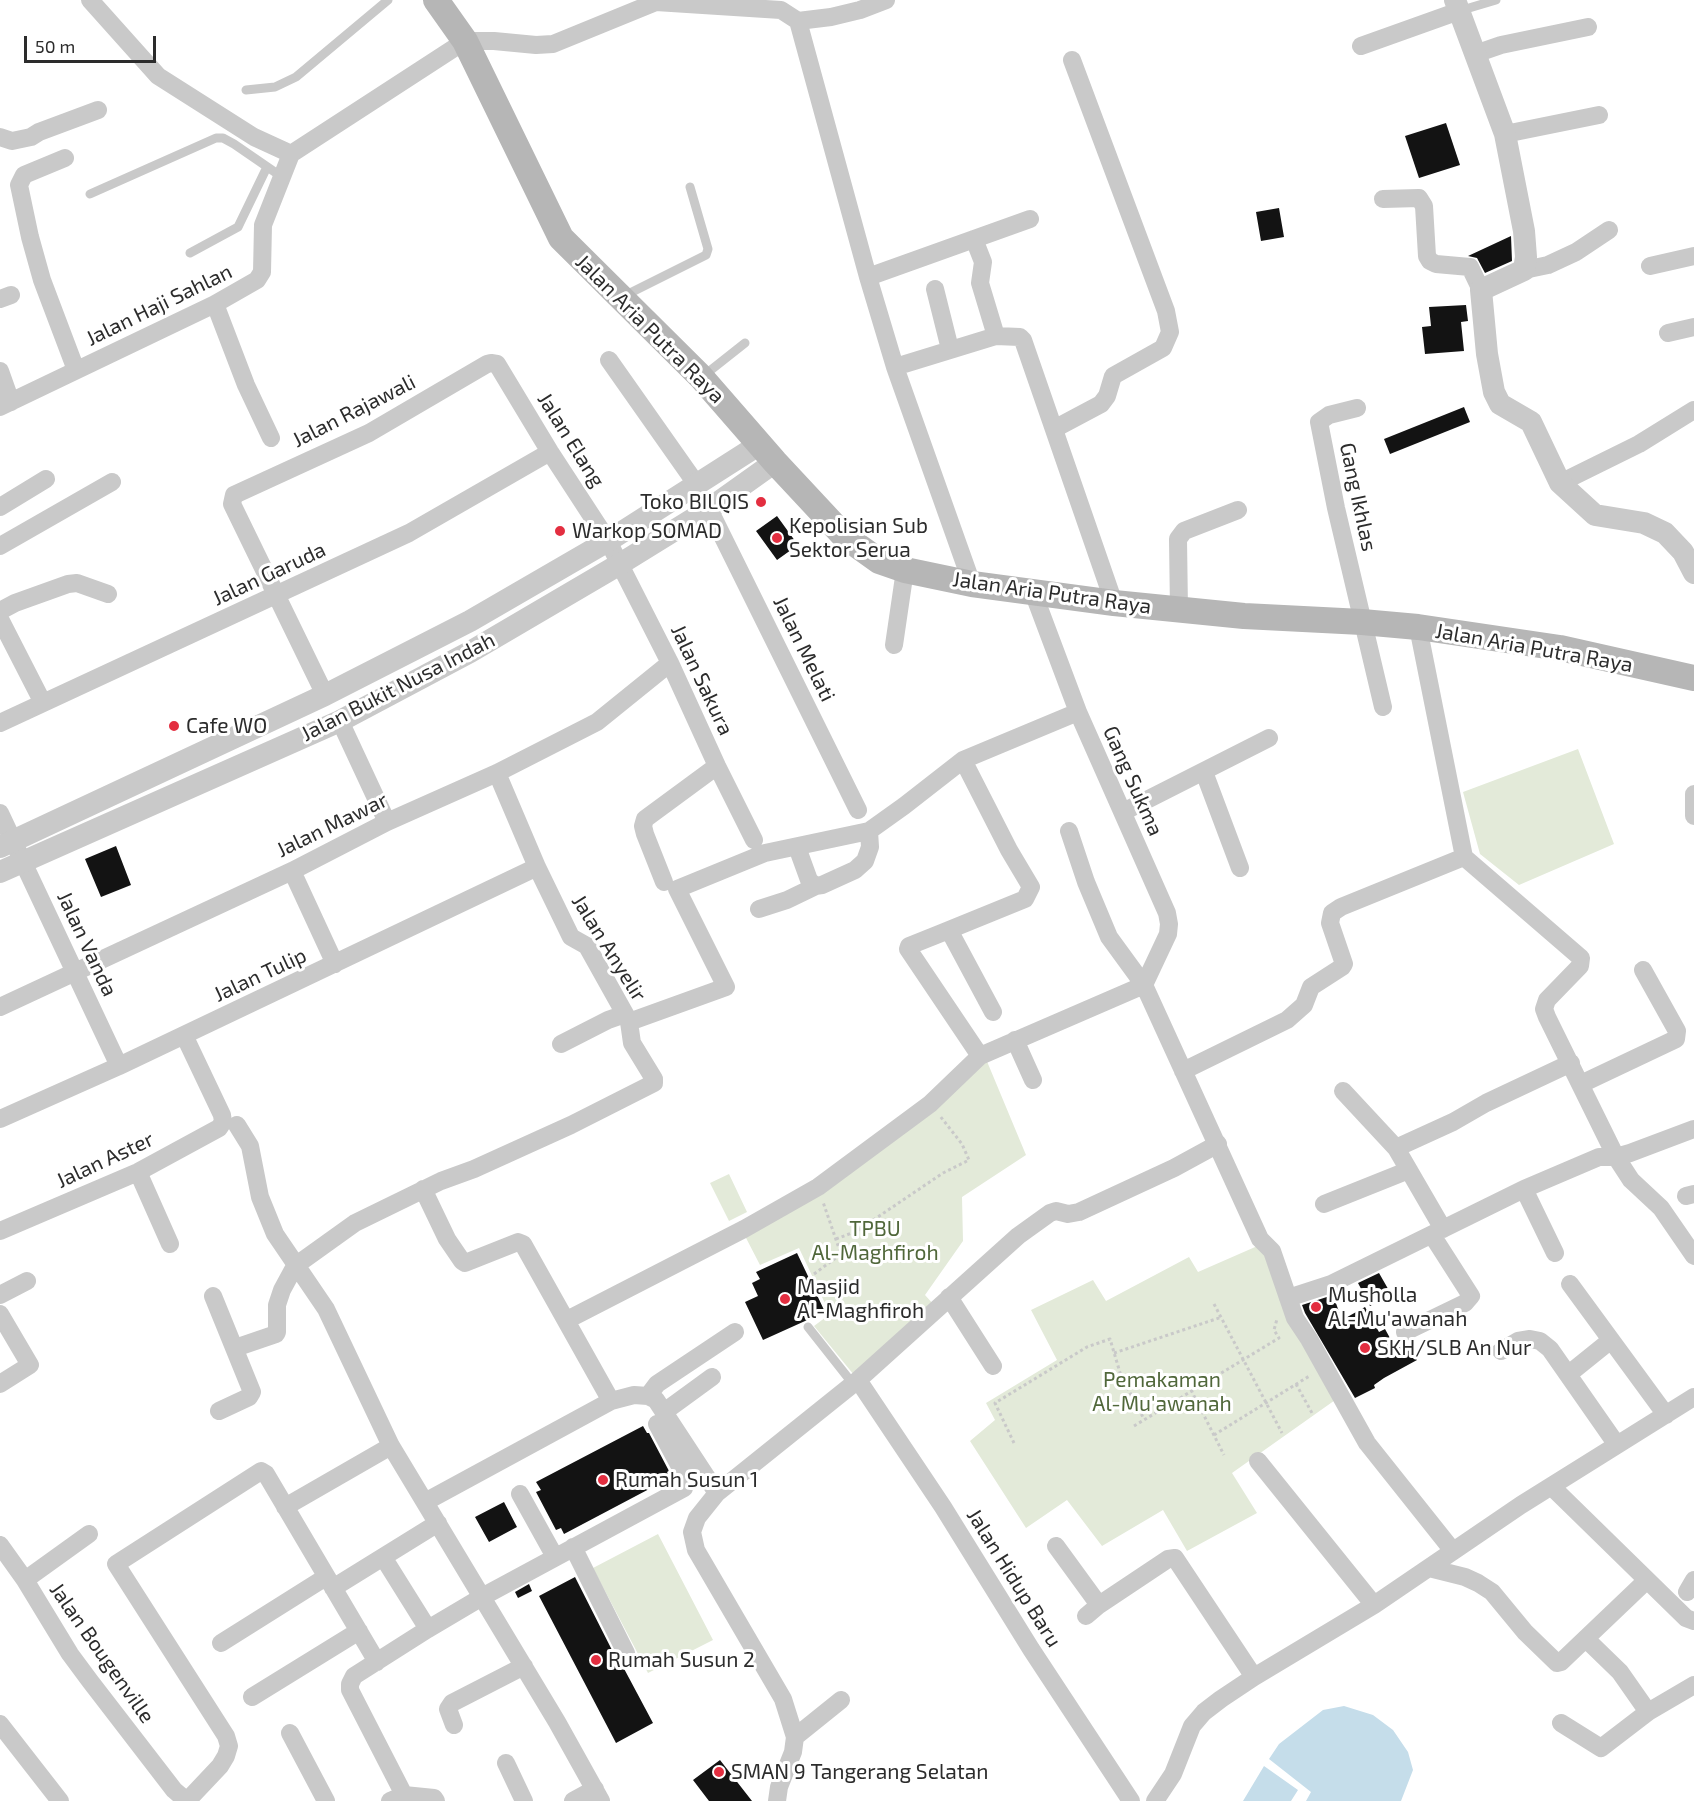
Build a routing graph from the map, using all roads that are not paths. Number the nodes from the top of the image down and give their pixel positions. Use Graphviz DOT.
graph roads {
  1 [pos="90,0"];
  2 [pos="388,0"];
  3 [pos="436,0"];
  4 [pos="886,0"];
  5 [pos="1496,0"];
  6 [pos="655,1"];
  7 [pos="781,5"];
  8 [pos="1457,6"];
  9 [pos="798,21"];
  10 [pos="1588,27"];
  11 [pos="465,41"];
  12 [pos="1361,46"];
  13 [pos="1475,54"];
  14 [pos="1072,60"];
  15 [pos="246,90"];
  16 [pos="98,110"];
  17 [pos="1599,115"];
  18 [pos="1505,134"];
  19 [pos="0,137"];
  20 [pos="291,154"];
  21 [pos="65,158"];
  22 [pos="274,172"];
  23 [pos="690,187"];
  24 [pos="90,194"];
  25 [pos="1383,199"];
  26 [pos="1030,219"];
  27 [pos="1609,230"];
  28 [pos="974,239"];
  29 [pos="190,253"];
  30 [pos="1694,256"];
  31 [pos="1650,266"];
  32 [pos="1524,270"];
  33 [pos="868,277"];
  34 [pos="935,289"];
  35 [pos="1481,290"];
  36 [pos="621,297"];
  37 [pos="214,304"];
  38 [pos="1694,327"];
  39 [pos="1668,333"];
  40 [pos="996,336"];
  41 [pos="745,343"];
  42 [pos="950,349"];
  43 [pos="609,360"];
  44 [pos="497,364"];
  45 [pos="895,368"];
  46 [pos="76,370"];
  47 [pos="0,371"];
  48 [pos="701,377"];
  49 [pos="6,405"];
  50 [pos="1357,408"];
  51 [pos="1694,410"];
  52 [pos="1054,429"];
  53 [pos="271,438"];
  54 [pos="550,452"];
  55 [pos="767,453"];
  56 [pos="46,479"];
  57 [pos="112,482"];
  58 [pos="1560,483"];
  59 [pos="697,485"];
  60 [pos="0,507"];
  61 [pos="709,509"];
  62 [pos="1238,510"];
  63 [pos="608,541"];
  64 [pos="0,546"];
  65 [pos="620,564"];
  66 [pos="905,570"];
  67 [pos="1694,573"];
  68 [pos="972,584"];
  69 [pos="1033,592"];
  70 [pos="108,594"];
  71 [pos="277,595"];
  72 [pos="1114,603"];
  73 [pos="1179,610"];
  74 [pos="0,611"];
  75 [pos="0,619"];
  76 [pos="1362,622"];
  77 [pos="1418,627"];
  78 [pos="894,645"];
  79 [pos="670,663"];
  80 [pos="1694,678"];
  81 [pos="325,695"];
  82 [pos="43,703"];
  83 [pos="1383,707"];
  84 [pos="1078,712"];
  85 [pos="340,721"];
  86 [pos="0,723"];
  87 [pos="1269,738"];
  88 [pos="963,760"];
  89 [pos="717,766"];
  90 [pos="1204,772"];
  91 [pos="497,773"];
  92 [pos="1694,794"];
  93 [pos="858,810"];
  94 [pos="1123,812"];
  95 [pos="0,813"];
  96 [pos="1694,816"];
  97 [pos="387,822"];
  98 [pos="869,831"];
  99 [pos="1069,831"];
  100 [pos="754,840"];
  101 [pos="7,844"];
  102 [pos="797,847"];
  103 [pos="1464,857"];
  104 [pos="23,862"];
  105 [pos="537,867"];
  106 [pos="1240,868"];
  107 [pos="292,871"];
  108 [pos="0,872"];
  109 [pos="663,882"];
  110 [pos="816,886"];
  111 [pos="759,909"];
  112 [pos="950,930"];
  113 [pos="335,964"];
  114 [pos="1643,970"];
  115 [pos="76,972"];
  116 [pos="1144,985"];
  117 [pos="0,1007"];
  118 [pos="993,1012"];
  119 [pos="627,1018"];
  120 [pos="184,1035"];
  121 [pos="1015,1040"];
  122 [pos="561,1044"];
  123 [pos="980,1056"];
  124 [pos="1571,1063"];
  125 [pos="119,1066"];
  126 [pos="1183,1071"];
  127 [pos="1033,1080"];
  128 [pos="1581,1084"];
  129 [pos="1343,1091"];
  130 [pos="0,1119"];
  131 [pos="230,1123"];
  132 [pos="1694,1129"];
  133 [pos="1218,1144"];
  134 [pos="1396,1148"];
  135 [pos="1616,1157"];
  136 [pos="1409,1170"];
  137 [pos="138,1172"];
  138 [pos="423,1189"];
  139 [pos="1524,1189"];
  140 [pos="1324,1204"];
  141 [pos="0,1231"];
  142 [pos="1438,1232"];
  143 [pos="170,1244"];
  144 [pos="1555,1253"];
  145 [pos="1694,1256"];
  146 [pos="296,1266"];
  147 [pos="27,1281"];
  148 [pos="1570,1284"];
  149 [pos="0,1295"];
  150 [pos="213,1296"];
  151 [pos="949,1298"];
  152 [pos="1288,1298"];
  153 [pos="0,1314"];
  154 [pos="567,1320"];
  155 [pos="808,1328"];
  156 [pos="735,1332"];
  157 [pos="1405,1332"];
  158 [pos="1611,1340"];
  159 [pos="235,1348"];
  160 [pos="1501,1351"];
  161 [pos="993,1366"];
  162 [pos="1575,1369"];
  163 [pos="712,1377"];
  164 [pos="855,1382"];
  165 [pos="0,1384"];
  166 [pos="648,1396"];
  167 [pos="1694,1397"];
  168 [pos="611,1401"];
  169 [pos="219,1411"];
  170 [pos="1666,1415"];
  171 [pos="660,1418"];
  172 [pos="1617,1444"];
  173 [pos="391,1446"];
  174 [pos="1258,1461"];
  175 [pos="1551,1486"];
  176 [pos="717,1493"];
  177 [pos="520,1494"];
  178 [pos="425,1502"];
  179 [pos="285,1507"];
  180 [pos="438,1523"];
  181 [pos="89,1534"];
  182 [pos="0,1545"];
  183 [pos="1056,1546"];
  184 [pos="573,1547"];
  185 [pos="1453,1551"];
  186 [pos="383,1557"];
  187 [pos="555,1557"];
  188 [pos="1429,1568"];
  189 [pos="25,1580"];
  190 [pos="1647,1580"];
  191 [pos="330,1582"];
  192 [pos="482,1597"];
  193 [pos="1374,1605"];
  194 [pos="1694,1621"];
  195 [pos="428,1629"];
  196 [pos="359,1631"];
  197 [pos="1586,1639"];
  198 [pos="221,1643"];
  199 [pos="626,1653"];
  200 [pos="377,1662"];
  201 [pos="524,1666"];
  202 [pos="1254,1677"];
  203 [pos="1694,1685"];
  204 [pos="252,1697"];
  205 [pos="841,1700"];
  206 [pos="1648,1712"];
  207 [pos="1561,1723"];
  208 [pos="0,1724"];
  209 [pos="453,1725"];
  210 [pos="290,1733"];
  211 [pos="795,1737"];
  212 [pos="506,1763"];
  213 [pos="173,1794"];
  214 [pos="598,1795"];
  215 [pos="397,1798"];
  216 [pos="435,1799"];
  217 [pos="60,1801"];
  218 [pos="326,1801"];
  219 [pos="524,1801"];
  220 [pos="573,1801"];
  221 [pos="777,1801"];
  222 [pos="1131,1801"];
  223 [pos="1155,1801"];
  1 -- 20 [label="street"];
  2 -- 15 [label="lane"];
  3 -- 11 [label="main road, Jalan Aria Putra Raya"];
  4 -- 9 [label="street"];
  5 -- 8 [label="lane"];
  6 -- 7 [label="street"];
  6 -- 11 [label="street"];
  7 -- 9 [label="street"];
  8 -- 12 [label="street"];
  8 -- 13 [label="street"];
  9 -- 33 [label="street"];
  10 -- 13 [label="street"];
  11 -- 20 [label="street"];
  11 -- 36 [label="main road, Jalan Aria Putra Raya"];
  13 -- 18 [label="street"];
  14 -- 52 [label="street"];
  16 -- 19 [label="street"];
  17 -- 18 [label="street"];
  18 -- 32 [label="street"];
  20 -- 22 [label="street, Jalan Haji Sahlan"];
  21 -- 46 [label="street"];
  22 -- 24 [label="lane"];
  22 -- 29 [label="lane"];
  22 -- 37 [label="street, Jalan Haji Sahlan"];
  23 -- 36 [label="lane"];
  25 -- 35 [label="street"];
  26 -- 28 [label="street"];
  27 -- 32 [label="street"];
  28 -- 33 [label="street"];
  28 -- 40 [label="street"];
  30 -- 31 [label="street"];
  32 -- 35 [label="street"];
  33 -- 45 [label="street"];
  34 -- 42 [label="street"];
  35 -- 58 [label="street"];
  36 -- 48 [label="main road, Jalan Aria Putra Raya"];
  37 -- 46 [label="street, Jalan Haji Sahlan"];
  37 -- 53 [label="street"];
  38 -- 39 [label="street"];
  40 -- 42 [label="street"];
  40 -- 52 [label="street"];
  41 -- 48 [label="lane"];
  42 -- 45 [label="street"];
  43 -- 59 [label="street"];
  44 -- 54 [label="street, Jalan Elang"];
  44 -- 71 [label="street, Jalan Rajawali"];
  45 -- 68 [label="street"];
  46 -- 49 [label="street, Jalan Haji Sahlan"];
  47 -- 49 [label="street"];
  48 -- 55 [label="main road, Jalan Aria Putra Raya"];
  50 -- 76 [label="street, Gang Ikhlas"];
  51 -- 58 [label="street"];
  52 -- 72 [label="street"];
  54 -- 63 [label="street, Jalan Elang"];
  54 -- 71 [label="street, Jalan Garuda"];
  55 -- 59 [label="street, Jalan Bukit Nusa Indah"];
  55 -- 61 [label="street, Jalan Bukit Nusa Indah"];
  55 -- 66 [label="main road, Jalan Aria Putra Raya"];
  56 -- 60 [label="street"];
  57 -- 64 [label="street"];
  58 -- 67 [label="street"];
  59 -- 63 [label="street, Jalan Bukit Nusa Indah"];
  61 -- 65 [label="street, Jalan Bukit Nusa Indah"];
  61 -- 93 [label="street, Jalan Melati"];
  62 -- 73 [label="street"];
  63 -- 65 [label="street, Jalan Sakura"];
  63 -- 81 [label="street, Jalan Bukit Nusa Indah"];
  65 -- 79 [label="street, Jalan Sakura"];
  65 -- 85 [label="street, Jalan Bukit Nusa Indah"];
  66 -- 68 [label="main road, Jalan Aria Putra Raya"];
  66 -- 78 [label="street"];
  68 -- 69 [label="main road, Jalan Aria Putra Raya"];
  69 -- 72 [label="main road, Jalan Aria Putra Raya"];
  69 -- 84 [label="street, Gang Sukma"];
  70 -- 74 [label="street"];
  71 -- 81 [label="street"];
  71 -- 82 [label="street, Jalan Garuda"];
  72 -- 73 [label="main road, Jalan Aria Putra Raya"];
  73 -- 76 [label="main road, Jalan Aria Putra Raya"];
  75 -- 82 [label="street"];
  76 -- 77 [label="main road, Jalan Aria Putra Raya"];
  76 -- 83 [label="street"];
  77 -- 80 [label="main road, Jalan Aria Putra Raya"];
  77 -- 103 [label="street"];
  79 -- 89 [label="street, Jalan Sakura"];
  79 -- 91 [label="street, Jalan Mawar"];
  81 -- 101 [label="street, Jalan Bukit Nusa Indah"];
  82 -- 86 [label="street, Jalan Garuda"];
  84 -- 88 [label="street"];
  84 -- 94 [label="street, Gang Sukma"];
  85 -- 97 [label="street"];
  85 -- 104 [label="street, Jalan Bukit Nusa Indah"];
  87 -- 90 [label="street"];
  88 -- 98 [label="street"];
  88 -- 112 [label="street"];
  89 -- 100 [label="street, Jalan Sakura"];
  89 -- 109 [label="street"];
  90 -- 94 [label="street"];
  90 -- 106 [label="street"];
  91 -- 97 [label="street, Jalan Mawar"];
  91 -- 105 [label="street, Jalan Anyelir"];
  92 -- 96 [label="street"];
  94 -- 116 [label="street, Gang Sukma"];
  95 -- 101 [label="street, Jalan Vanda"];
  97 -- 107 [label="street, Jalan Mawar"];
  98 -- 102 [label="street"];
  98 -- 110 [label="street"];
  99 -- 116 [label="street"];
  101 -- 104 [label="street, Jalan Vanda"];
  102 -- 110 [label="street"];
  102 -- 119 [label="street"];
  103 -- 124 [label="street"];
  103 -- 126 [label="street"];
  104 -- 108 [label="street, Jalan Bukit Nusa Indah"];
  104 -- 115 [label="street, Jalan Vanda"];
  105 -- 113 [label="street, Jalan Tulip"];
  105 -- 119 [label="street, Jalan Anyelir"];
  107 -- 113 [label="street"];
  107 -- 115 [label="street, Jalan Mawar"];
  110 -- 111 [label="street"];
  112 -- 118 [label="street"];
  112 -- 123 [label="street"];
  113 -- 120 [label="street, Jalan Tulip"];
  114 -- 128 [label="street"];
  115 -- 117 [label="street, Jalan Mawar"];
  115 -- 125 [label="street, Jalan Vanda"];
  116 -- 121 [label="street"];
  116 -- 126 [label="street"];
  119 -- 122 [label="street"];
  119 -- 138 [label="street, Jalan Anyelir"];
  120 -- 125 [label="street, Jalan Tulip"];
  120 -- 131 [label="street"];
  121 -- 123 [label="street"];
  121 -- 127 [label="street"];
  123 -- 154 [label="street"];
  124 -- 128 [label="street"];
  124 -- 134 [label="street"];
  125 -- 130 [label="street, Jalan Tulip"];
  126 -- 133 [label="street"];
  128 -- 135 [label="street"];
  129 -- 134 [label="street"];
  131 -- 137 [label="street, Jalan Aster"];
  131 -- 146 [label="street"];
  132 -- 135 [label="street"];
  133 -- 151 [label="street"];
  133 -- 152 [label="street"];
  134 -- 136 [label="street"];
  135 -- 139 [label="street"];
  135 -- 145 [label="street"];
  136 -- 140 [label="street"];
  136 -- 142 [label="street"];
  137 -- 141 [label="street, Jalan Aster"];
  137 -- 143 [label="street"];
  138 -- 146 [label="street"];
  138 -- 154 [label="street"];
  139 -- 142 [label="street"];
  139 -- 144 [label="street"];
  142 -- 152 [label="street"];
  142 -- 157 [label="street"];
  146 -- 159 [label="street"];
  146 -- 173 [label="street"];
  147 -- 149 [label="street"];
  148 -- 158 [label="street"];
  150 -- 159 [label="street"];
  151 -- 161 [label="street"];
  151 -- 164 [label="street"];
  152 -- 185 [label="street"];
  153 -- 165 [label="street"];
  154 -- 168 [label="street"];
  155 -- 164 [label="lane"];
  156 -- 166 [label="street"];
  158 -- 162 [label="street"];
  158 -- 170 [label="street"];
  159 -- 169 [label="street"];
  160 -- 172 [label="street"];
  163 -- 171 [label="street"];
  164 -- 176 [label="street"];
  164 -- 222 [label="street, Jalan Hidup Baru"];
  166 -- 168 [label="street"];
  166 -- 171 [label="street"];
  167 -- 170 [label="street"];
  168 -- 178 [label="street"];
  170 -- 172 [label="street"];
  171 -- 176 [label="street"];
  171 -- 184 [label="street"];
  172 -- 175 [label="street"];
  173 -- 178 [label="street"];
  173 -- 179 [label="street"];
  174 -- 193 [label="street"];
  175 -- 185 [label="street"];
  175 -- 190 [label="street"];
  176 -- 211 [label="street"];
  177 -- 187 [label="street"];
  178 -- 180 [label="street"];
  179 -- 191 [label="street"];
  179 -- 213 [label="street"];
  180 -- 186 [label="street"];
  180 -- 192 [label="street"];
  181 -- 189 [label="street"];
  182 -- 189 [label="street, Jalan Bougenville"];
  183 -- 202 [label="street"];
  184 -- 187 [label="street"];
  184 -- 199 [label="street"];
  185 -- 188 [label="street"];
  186 -- 191 [label="street"];
  186 -- 195 [label="street"];
  187 -- 192 [label="street"];
  188 -- 193 [label="street"];
  188 -- 197 [label="street"];
  189 -- 213 [label="street, Jalan Bougenville"];
  190 -- 194 [label="street"];
  190 -- 197 [label="street"];
  191 -- 196 [label="street"];
  191 -- 198 [label="street"];
  192 -- 195 [label="street"];
  192 -- 201 [label="street"];
  193 -- 202 [label="street"];
  195 -- 200 [label="street"];
  196 -- 200 [label="street"];
  196 -- 204 [label="street"];
  197 -- 206 [label="street"];
  200 -- 215 [label="street"];
  201 -- 209 [label="street"];
  201 -- 214 [label="street"];
  202 -- 223 [label="street"];
  203 -- 206 [label="street"];
  205 -- 211 [label="street"];
  206 -- 207 [label="street"];
  208 -- 217 [label="street"];
  210 -- 218 [label="street"];
  211 -- 221 [label="street"];
  212 -- 219 [label="street"];
  214 -- 220 [label="street"];
  215 -- 216 [label="street"];
}
